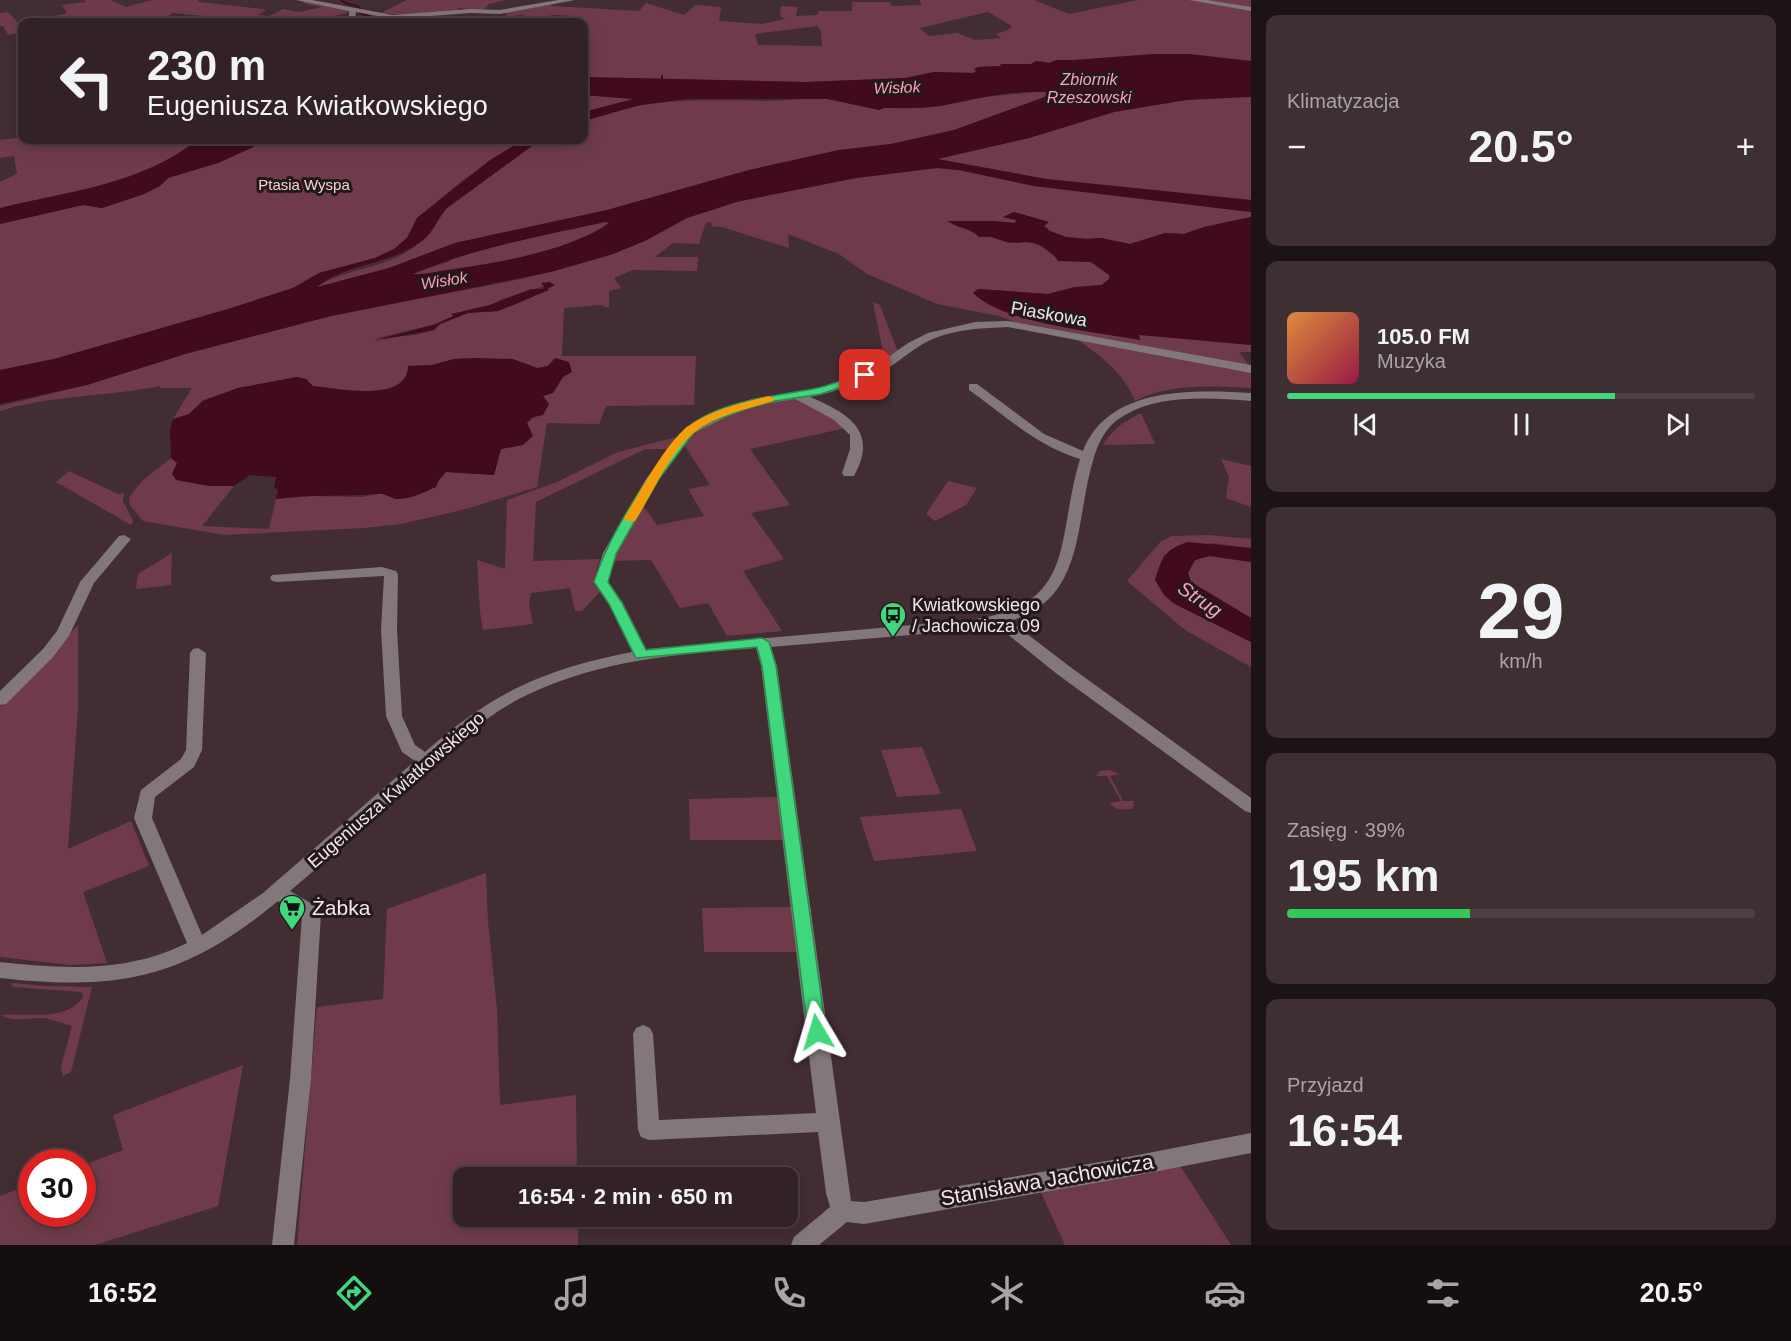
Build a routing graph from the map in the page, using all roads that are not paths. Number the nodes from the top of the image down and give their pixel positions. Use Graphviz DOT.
graph roads {
  1 [pos="300,0"];
  2 [pos="572,0"];
  3 [pos="1193,0"];
  4 [pos="1251,9"];
  5 [pos="358,10"];
  6 [pos="348,18"];
  7 [pos="1251,369"];
  8 [pos="973,387"];
  9 [pos="797,396"];
  10 [pos="1251,397"];
  11 [pos="1088,457"];
  12 [pos="849,472"];
  13 [pos="124,539"];
  14 [pos="277,578"];
  15 [pos="999,620"];
  16 [pos="762,642"];
  17 [pos="198,653"];
  18 [pos="641,655"];
  19 [pos="0,700"];
  20 [pos="426,761"];
  21 [pos="1251,807"];
  22 [pos="278,892"];
  23 [pos="198,947"];
  24 [pos="0,970"];
  25 [pos="643,1034"];
  26 [pos="828,1122"];
  27 [pos="1251,1143"];
  28 [pos="843,1211"];
  29 [pos="283,1245"];
  30 [pos="802,1245"];
  1 -- 5 [label="street"];
  2 -- 5 [label="street"];
  3 -- 4 [label="street"];
  5 -- 6 [label="street"];
  7 -- 9 [label="street, Piaskowa"];
  8 -- 11 [label="street"];
  9 -- 12 [label="street"];
  9 -- 18 [label="street, Piaskowa"];
  10 -- 11 [label="street, Eugeniusza Kwiatkowskiego"];
  11 -- 15 [label="street, Eugeniusza Kwiatkowskiego"];
  13 -- 19 [label="street"];
  14 -- 20 [label="street"];
  15 -- 16 [label="street, Eugeniusza Kwiatkowskiego"];
  15 -- 21 [label="street"];
  16 -- 18 [label="street, Eugeniusza Kwiatkowskiego"];
  16 -- 26 [label="street"];
  17 -- 23 [label="street"];
  18 -- 20 [label="street, Eugeniusza Kwiatkowskiego"];
  20 -- 22 [label="street, Eugeniusza Kwiatkowskiego"];
  22 -- 23 [label="street, Eugeniusza Kwiatkowskiego"];
  22 -- 29 [label="street"];
  23 -- 24 [label="street, Eugeniusza Kwiatkowskiego"];
  25 -- 26 [label="street"];
  26 -- 28 [label="street"];
  27 -- 28 [label="street, Stanisława Jachowicza"];
  28 -- 30 [label="street"];
}
